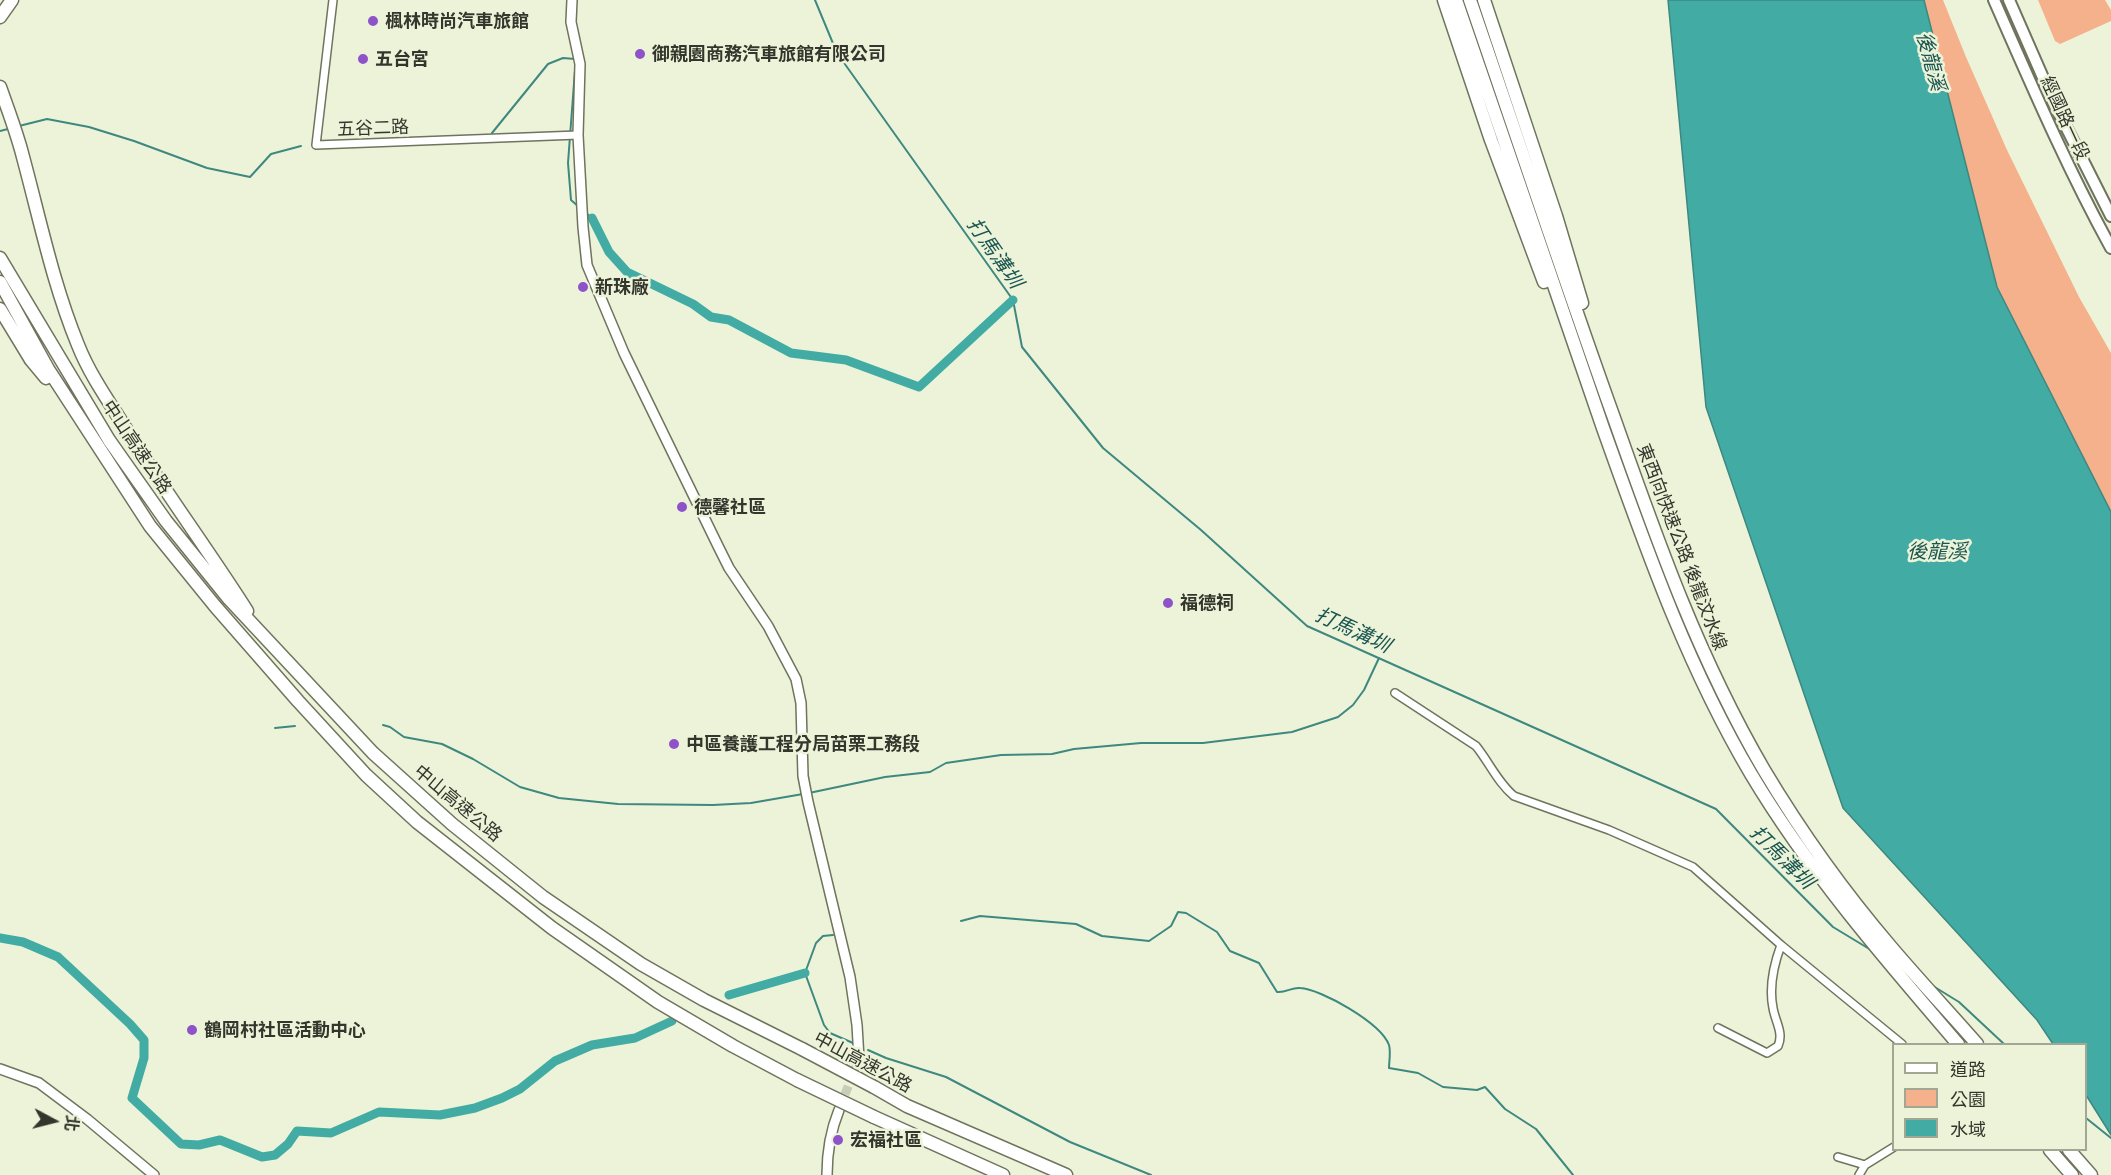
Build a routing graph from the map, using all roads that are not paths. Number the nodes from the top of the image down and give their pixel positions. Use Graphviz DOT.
graph roads {
  1 [pos="12,0"];
  2 [pos="333,0"];
  3 [pos="572,0"];
  4 [pos="1443,0"];
  5 [pos="1456,0"];
  6 [pos="1470,0"];
  7 [pos="1484,0"];
  8 [pos="1994,0"];
  9 [pos="2009,0"];
  10 [pos="0,17"];
  11 [pos="0,87"];
  12 [pos="576,136"];
  13 [pos="2111,216"];
  14 [pos="2111,248"];
  15 [pos="0,258"];
  16 [pos="0,282"];
  17 [pos="0,309"];
  18 [pos="1572,340"];
  19 [pos="1594,363"];
  20 [pos="73,409"];
  21 [pos="261,632"];
  22 [pos="1395,693"];
  23 [pos="1781,945"];
  24 [pos="1718,1028"];
  25 [pos="1901,1043"];
  26 [pos="1957,1043"];
  27 [pos="1976,1043"];
  28 [pos="859,1059"];
  29 [pos="0,1069"];
  30 [pos="839,1110"];
  31 [pos="1892,1148"];
  32 [pos="2052,1151"];
  33 [pos="2071,1151"];
  34 [pos="1839,1157"];
  35 [pos="1865,1165"];
  36 [pos="154,1175"];
  37 [pos="827,1175"];
  38 [pos="1003,1175"];
  39 [pos="1066,1175"];
  40 [pos="1859,1175"];
  41 [pos="2072,1175"];
  42 [pos="2091,1175"];
  1 -- 10 [label="highway"];
  2 -- 12 [label="street, 五谷二路"];
  3 -- 12 [label="street"];
  4 -- 18 [label="highway"];
  5 -- 18 [label="highway, 東西向快速公路 後龍汶水線"];
  6 -- 19 [label="highway, 東西向快速公路 後龍汶水線"];
  7 -- 19 [label="highway"];
  8 -- 14 [label="main road, 經國路一段"];
  9 -- 13 [label="main road, 經國路一段"];
  11 -- 21 [label="highway"];
  12 -- 28 [label="street"];
  15 -- 21 [label="highway, 中山高速公路"];
  16 -- 20 [label="highway, 中山高速公路"];
  17 -- 20 [label="highway"];
  18 -- 26 [label="highway, 東西向快速公路 後龍汶水線"];
  19 -- 27 [label="highway, 東西向快速公路 後龍汶水線"];
  20 -- 38 [label="highway, 中山高速公路, bridge"];
  21 -- 39 [label="highway, 中山高速公路, bridge"];
  22 -- 23 [label="street"];
  23 -- 24 [label="street"];
  23 -- 25 [label="street"];
  29 -- 36 [label="street"];
  30 -- 37 [label="street"];
  31 -- 35 [label="street"];
  32 -- 41 [label="highway"];
  33 -- 42 [label="highway"];
  34 -- 35 [label="street"];
  35 -- 40 [label="street"];
}
